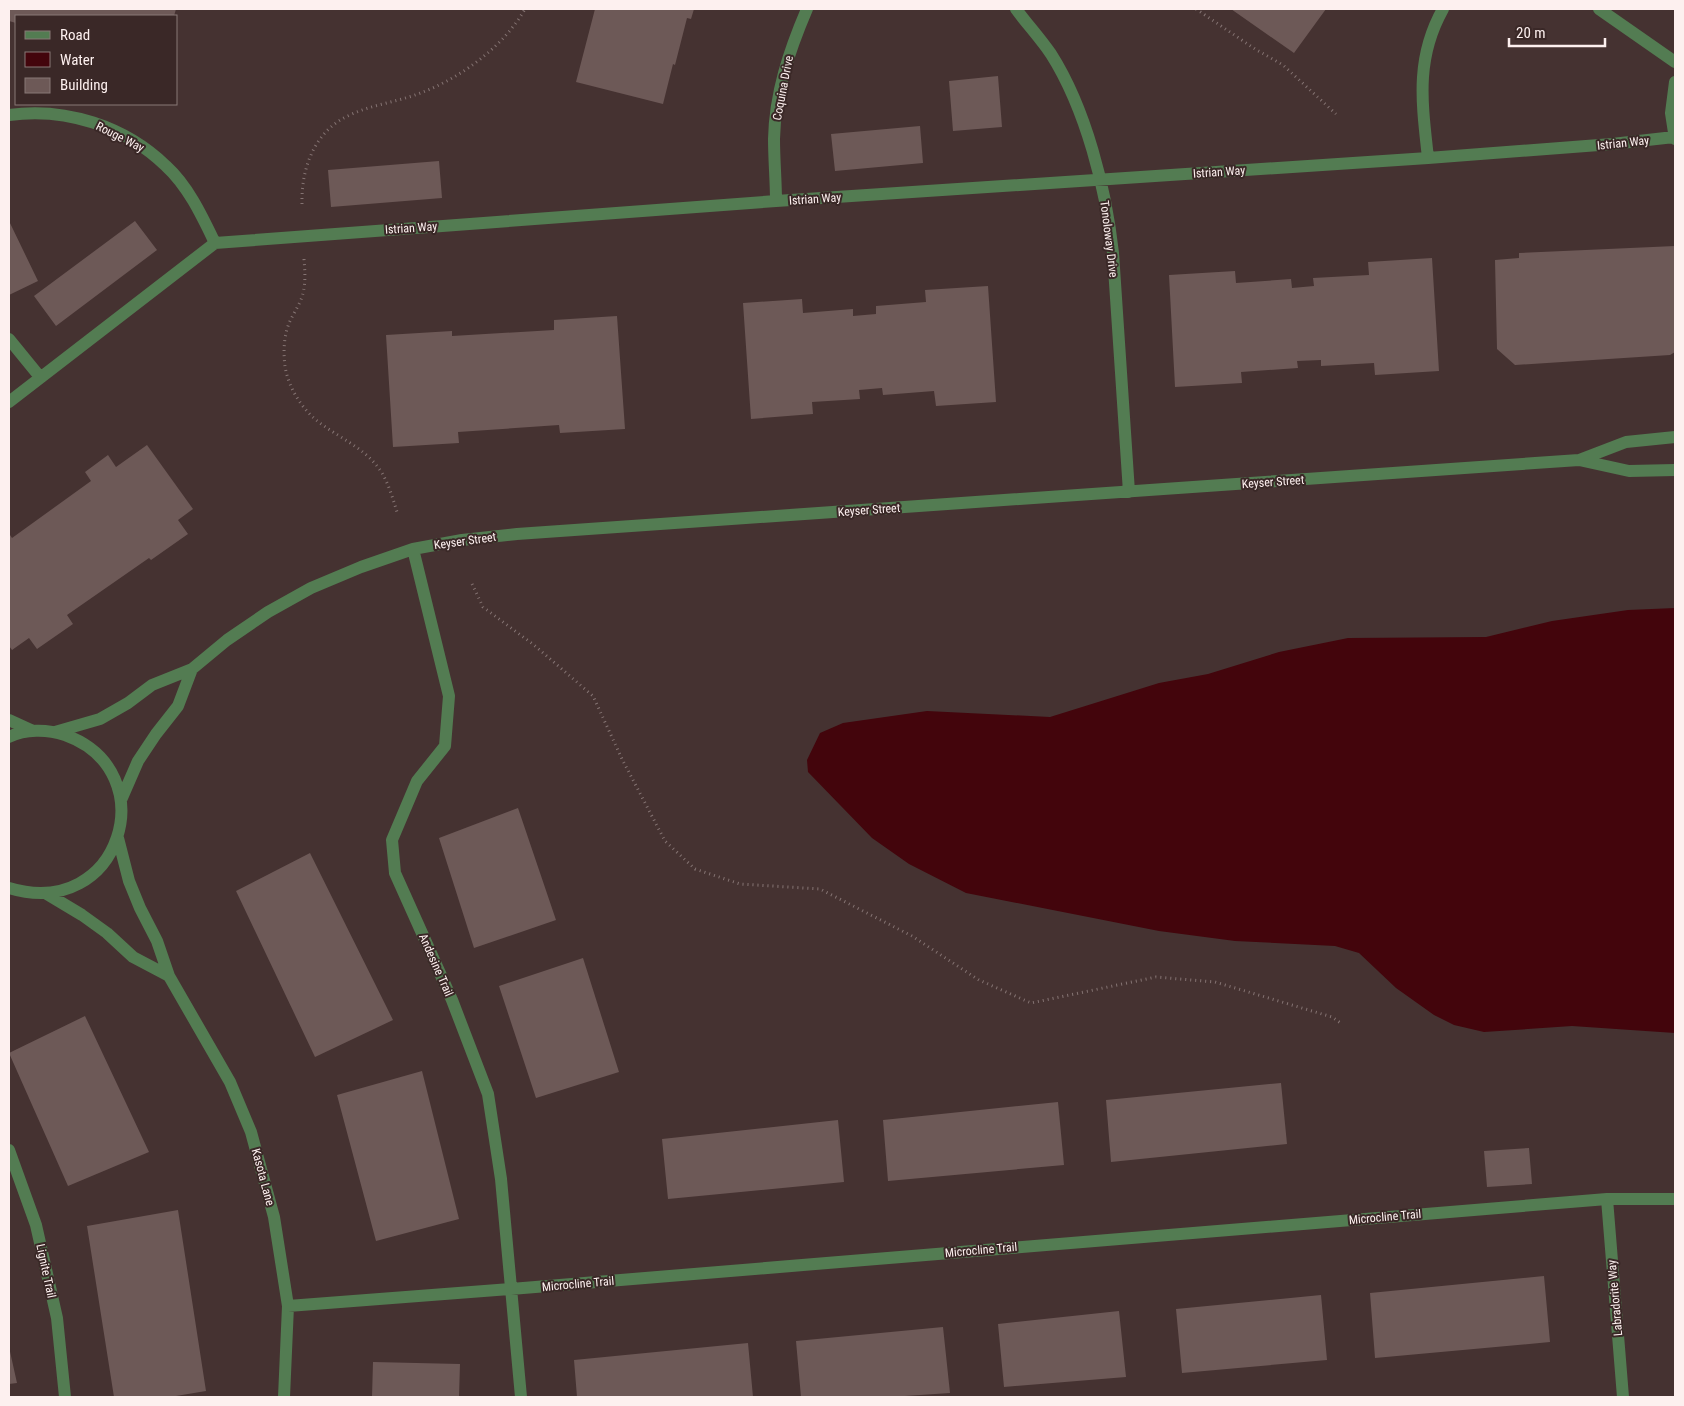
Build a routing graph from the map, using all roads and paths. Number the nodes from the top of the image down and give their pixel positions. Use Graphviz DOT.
graph roads {
  1 [pos="525,9"];
  2 [pos="807,9"];
  3 [pos="1016,9"];
  4 [pos="1196,9"];
  5 [pos="1443,9"];
  6 [pos="1599,9"];
  7 [pos="1675,62"];
  8 [pos="1675,82"];
  9 [pos="1336,114"];
  10 [pos="9,115"];
  11 [pos="1675,138"];
  12 [pos="1428,158"];
  13 [pos="1101,181"];
  14 [pos="776,201"];
  15 [pos="302,204"];
  16 [pos="214,243"];
  17 [pos="304,253"];
  18 [pos="9,340"];
  19 [pos="40,377"];
  20 [pos="9,402"];
  21 [pos="1675,437"];
  22 [pos="1579,460"];
  23 [pos="1675,470"];
  24 [pos="1129,492"];
  25 [pos="396,512"];
  26 [pos="414,549"];
  27 [pos="472,584"];
  28 [pos="192,669"];
  29 [pos="9,720"];
  30 [pos="33,731"];
  31 [pos="55,732"];
  32 [pos="9,737"];
  33 [pos="121,800"];
  34 [pos="118,838"];
  35 [pos="9,888"];
  36 [pos="47,894"];
  37 [pos="169,976"];
  38 [pos="1342,1024"];
  39 [pos="9,1150"];
  40 [pos="1607,1199"];
  41 [pos="1675,1200"];
  42 [pos="511,1289"];
  43 [pos="288,1306"];
  44 [pos="66,1397"];
  45 [pos="284,1397"];
  46 [pos="521,1397"];
  47 [pos="1623,1397"];
  1 -- 15 [label="path"];
  2 -- 14 [label="street, Coquina Drive"];
  3 -- 13 [label="street, Tonoloway Drive"];
  4 -- 9 [label="path"];
  5 -- 12 [label="street"];
  6 -- 7 [label="street"];
  8 -- 11 [label="street"];
  10 -- 16 [label="street, Rouge Way"];
  11 -- 12 [label="street, Istrian Way"];
  12 -- 13 [label="street, Istrian Way"];
  13 -- 14 [label="street, Istrian Way"];
  13 -- 24 [label="street, Tonoloway Drive"];
  14 -- 16 [label="street, Istrian Way"];
  16 -- 19 [label="street"];
  17 -- 25 [label="path"];
  18 -- 19 [label="street"];
  19 -- 20 [label="street"];
  21 -- 22 [label="street, Keyser Street"];
  22 -- 23 [label="street, Keyser Street"];
  22 -- 24 [label="street, Keyser Street"];
  24 -- 26 [label="street, Keyser Street"];
  26 -- 28 [label="street, Keyser Street"];
  26 -- 42 [label="street, Andesine Trail"];
  27 -- 38 [label="path"];
  28 -- 31 [label="street, Keyser Street"];
  28 -- 33 [label="street, Keyser Street"];
  29 -- 30 [label="street, Kasota Lane"];
  30 -- 31 [label="street, Kasota Lane"];
  30 -- 32 [label="street, Kasota Lane"];
  31 -- 33 [label="street, Kasota Lane"];
  33 -- 34 [label="street, Kasota Lane"];
  34 -- 36 [label="street, Kasota Lane"];
  34 -- 37 [label="street, Kasota Lane"];
  35 -- 36 [label="street, Kasota Lane"];
  36 -- 37 [label="street, Kasota Lane"];
  37 -- 43 [label="street, Kasota Lane"];
  39 -- 44 [label="street, Lignite Trail"];
  40 -- 41 [label="street, Microcline Trail"];
  40 -- 42 [label="street, Microcline Trail"];
  40 -- 47 [label="street, Labradorite Way"];
  42 -- 43 [label="street, Microcline Trail"];
  42 -- 46 [label="street, Andesine Trail"];
  43 -- 45 [label="street, Kasota Lane"];
}
